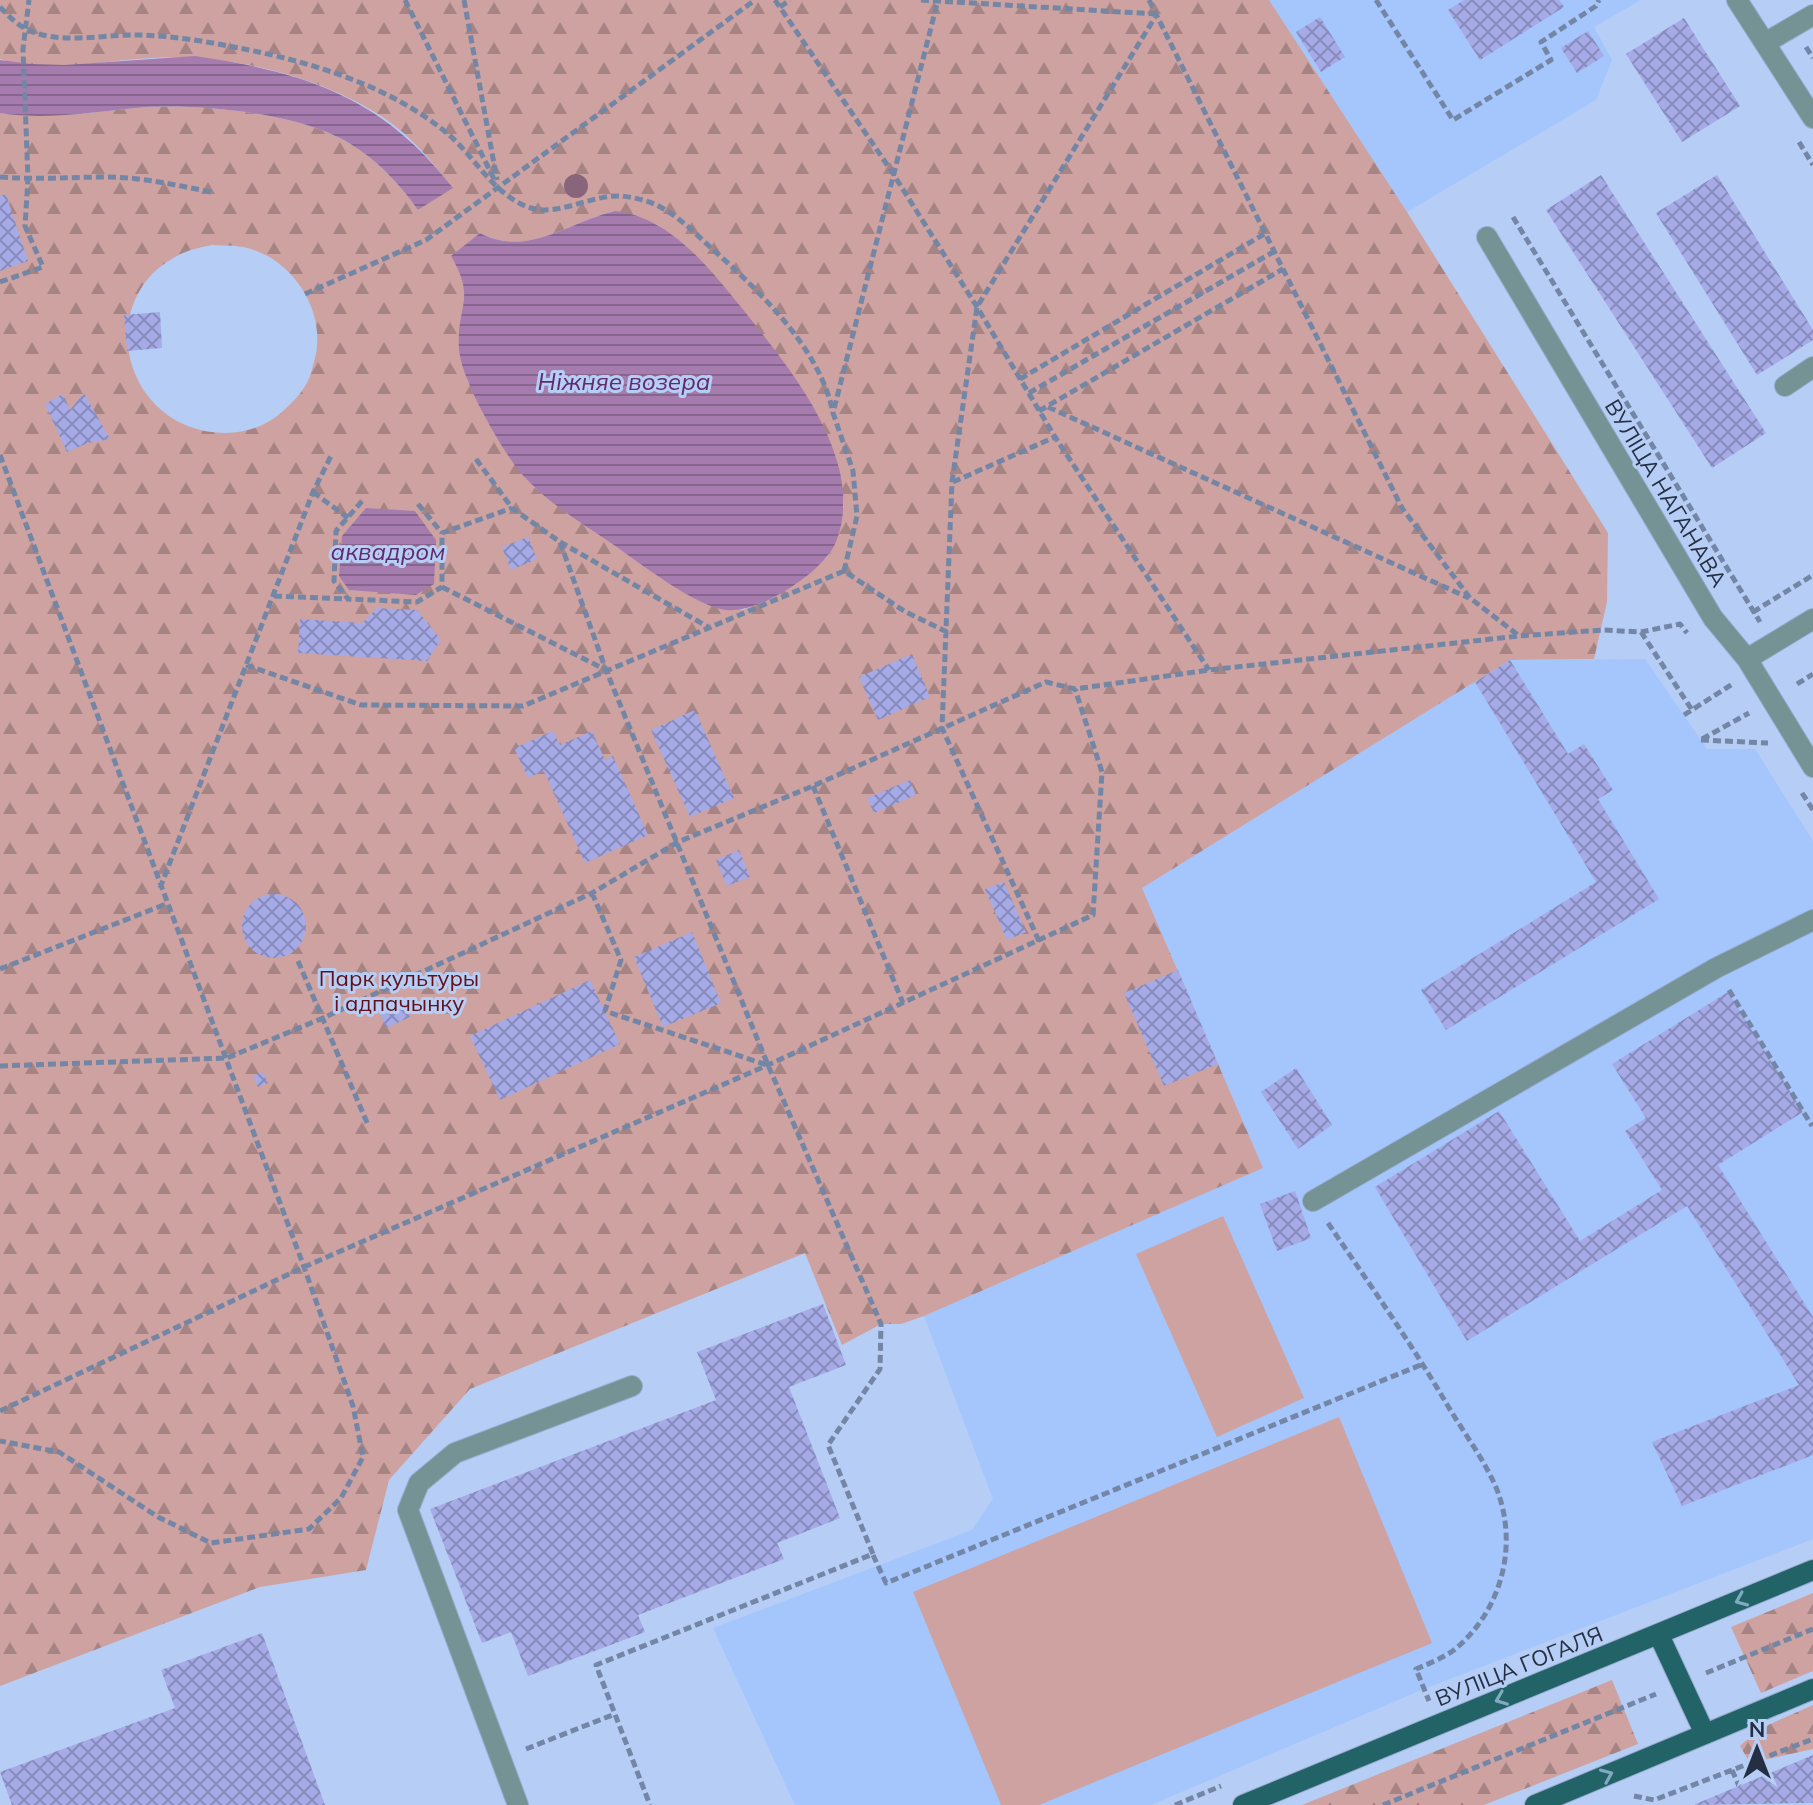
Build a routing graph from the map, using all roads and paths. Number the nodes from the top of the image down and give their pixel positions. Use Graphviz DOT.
graph roads {
  1 [pos="29,0"];
  2 [pos="405,0"];
  3 [pos="464,0"];
  4 [pos="755,0"];
  5 [pos="775,0"];
  6 [pos="790,0"];
  7 [pos="921,0"];
  8 [pos="938,0"];
  9 [pos="1149,0"];
  10 [pos="1376,0"];
  11 [pos="1599,0"];
  12 [pos="1737,0"];
  13 [pos="0,7"];
  14 [pos="780,7"];
  15 [pos="1157,14"];
  16 [pos="1813,15"];
  17 [pos="25,29"];
  18 [pos="1765,43"];
  19 [pos="1813,118"];
  20 [pos="892,172"];
  21 [pos="0,177"];
  22 [pos="28,179"];
  23 [pos="498,187"];
  24 [pos="211,192"];
  25 [pos="1513,217"];
  26 [pos="1266,233"];
  27 [pos="1487,237"];
  28 [pos="1275,251"];
  29 [pos="1283,269"];
  30 [pos="0,282"];
  31 [pos="305,294"];
  32 [pos="977,307"];
  33 [pos="1813,367"];
  34 [pos="1020,379"];
  35 [pos="1785,386"];
  36 [pos="1029,393"];
  37 [pos="1048,407"];
  38 [pos="1039,411"];
  39 [pos="833,413"];
  40 [pos="1055,437"];
  41 [pos="332,454"];
  42 [pos="0,455"];
  43 [pos="476,459"];
  44 [pos="952,482"];
  45 [pos="313,492"];
  46 [pos="362,501"];
  47 [pos="418,504"];
  48 [pos="512,508"];
  49 [pos="348,518"];
  50 [pos="442,533"];
  51 [pos="560,542"];
  52 [pos="844,571"];
  53 [pos="1813,575"];
  54 [pos="442,587"];
  55 [pos="274,596"];
  56 [pos="1470,598"];
  57 [pos="348,599"];
  58 [pos="1813,619"];
  59 [pos="708,628"];
  60 [pos="947,632"];
  61 [pos="1641,632"];
  62 [pos="1689,634"];
  63 [pos="1519,636"];
  64 [pos="1747,659"];
  65 [pos="246,665"];
  66 [pos="606,670"];
  67 [pos="1209,670"];
  68 [pos="1726,673"];
  69 [pos="1813,674"];
  70 [pos="1735,682"];
  71 [pos="1797,684"];
  72 [pos="1075,689"];
  73 [pos="1741,692"];
  74 [pos="1746,701"];
  75 [pos="1692,710"];
  76 [pos="1752,711"];
  77 [pos="1684,715"];
  78 [pos="1759,722"];
  79 [pos="942,728"];
  80 [pos="1765,732"];
  81 [pos="1813,767"];
  82 [pos="1797,783"];
  83 [pos="813,786"];
  84 [pos="1813,810"];
  85 [pos="678,842"];
  86 [pos="160,889"];
  87 [pos="592,893"];
  88 [pos="166,904"];
  89 [pos="1813,920"];
  90 [pos="1039,941"];
  91 [pos="298,961"];
  92 [pos="1716,968"];
  93 [pos="0,969"];
  94 [pos="903,1003"];
  95 [pos="323,1018"];
  96 [pos="227,1058"];
  97 [pos="768,1065"];
  98 [pos="0,1066"];
  99 [pos="368,1125"];
  100 [pos="1812,1126"];
  101 [pos="1313,1201"];
  102 [pos="304,1267"];
  103 [pos="1423,1364"];
  104 [pos="632,1386"];
  105 [pos="0,1411"];
  106 [pos="0,1441"];
  107 [pos="873,1554"];
  108 [pos="1813,1570"];
  109 [pos="1813,1629"];
  110 [pos="1659,1635"];
  111 [pos="1681,1683"];
  112 [pos="1813,1689"];
  113 [pos="1429,1702"];
  114 [pos="615,1714"];
  115 [pos="1705,1734"];
  116 [pos="1813,1739"];
  117 [pos="501,1760"];
  118 [pos="1732,1770"];
  119 [pos="1739,1786"];
  120 [pos="1624,1800"];
  121 [pos="1546,1803"];
  122 [pos="518,1805"];
  123 [pos="650,1805"];
  124 [pos="1243,1805"];
  125 [pos="1383,1805"];
  1 -- 17 [label="path"];
  2 -- 23 [label="path"];
  3 -- 23 [label="path"];
  4 -- 23 [label="path"];
  5 -- 14 [label="path"];
  6 -- 14 [label="path"];
  7 -- 8 [label="path"];
  8 -- 15 [label="path"];
  8 -- 20 [label="path"];
  9 -- 15 [label="path"];
  10 -- 11 [label="path"];
  12 -- 18 [label="street"];
  13 -- 17 [label="path"];
  14 -- 20 [label="path"];
  15 -- 26 [label="path"];
  15 -- 32 [label="path"];
  16 -- 18 [label="street"];
  17 -- 22 [label="path"];
  17 -- 23 [label="path"];
  18 -- 19 [label="street"];
  20 -- 32 [label="path"];
  20 -- 39 [label="path"];
  21 -- 22 [label="path"];
  22 -- 24 [label="path"];
  22 -- 30 [label="path"];
  23 -- 31 [label="path"];
  23 -- 39 [label="path"];
  25 -- 53 [label="path"];
  26 -- 28 [label="path"];
  26 -- 34 [label="path"];
  27 -- 64 [label="street, ВУЛІЦА НАГАНАВА"];
  28 -- 29 [label="path"];
  28 -- 36 [label="path"];
  29 -- 37 [label="path"];
  29 -- 56 [label="path"];
  32 -- 34 [label="path"];
  32 -- 44 [label="path"];
  33 -- 35 [label="street"];
  34 -- 36 [label="path"];
  36 -- 38 [label="path"];
  37 -- 38 [label="path"];
  37 -- 56 [label="path"];
  38 -- 40 [label="path"];
  39 -- 52 [label="path"];
  40 -- 44 [label="path"];
  40 -- 67 [label="path"];
  41 -- 45 [label="path"];
  42 -- 86 [label="path"];
  43 -- 48 [label="path"];
  44 -- 60 [label="path"];
  45 -- 49 [label="path"];
  45 -- 55 [label="path"];
  46 -- 49 [label="path"];
  47 -- 50 [label="path"];
  48 -- 50 [label="path"];
  48 -- 51 [label="path"];
  49 -- 57 [label="path"];
  50 -- 54 [label="path"];
  51 -- 59 [label="path"];
  51 -- 66 [label="path"];
  52 -- 59 [label="path"];
  52 -- 60 [label="path"];
  54 -- 57 [label="path"];
  54 -- 66 [label="path"];
  55 -- 57 [label="path"];
  55 -- 65 [label="path"];
  56 -- 63 [label="path"];
  58 -- 64 [label="street"];
  59 -- 66 [label="path"];
  60 -- 79 [label="path"];
  61 -- 62 [label="path"];
  61 -- 63 [label="path"];
  61 -- 75 [label="path"];
  63 -- 67 [label="path"];
  64 -- 81 [label="street, ВУЛІЦА НАГАНАВА"];
  65 -- 66 [label="path"];
  65 -- 86 [label="path"];
  66 -- 85 [label="path"];
  67 -- 72 [label="path"];
  68 -- 70 [label="path"];
  69 -- 71 [label="path"];
  70 -- 73 [label="path"];
  70 -- 75 [label="path"];
  72 -- 79 [label="path"];
  72 -- 90 [label="path"];
  74 -- 76 [label="path"];
  75 -- 77 [label="path"];
  76 -- 78 [label="path"];
  76 -- 80 [label="path"];
  79 -- 83 [label="path"];
  79 -- 90 [label="path"];
  82 -- 84 [label="path"];
  83 -- 85 [label="path"];
  83 -- 94 [label="path"];
  85 -- 87 [label="path"];
  85 -- 97 [label="path"];
  86 -- 88 [label="path"];
  87 -- 95 [label="path"];
  87 -- 97 [label="path"];
  88 -- 93 [label="path"];
  88 -- 96 [label="path"];
  89 -- 92 [label="street"];
  90 -- 94 [label="path"];
  91 -- 95 [label="path"];
  92 -- 100 [label="path"];
  92 -- 101 [label="street"];
  94 -- 97 [label="path"];
  95 -- 96 [label="path"];
  95 -- 99 [label="path"];
  96 -- 98 [label="path"];
  96 -- 102 [label="path"];
  97 -- 102 [label="path"];
  97 -- 107 [label="path"];
  101 -- 103 [label="path"];
  102 -- 105 [label="path"];
  102 -- 106 [label="path"];
  103 -- 107 [label="path"];
  103 -- 113 [label="path"];
  104 -- 117 [label="street"];
  107 -- 114 [label="path"];
  108 -- 110 [label="main road, ВУЛІЦА ГОГАЛЯ, one-way"];
  109 -- 111 [label="path"];
  110 -- 111 [label="main road"];
  110 -- 124 [label="main road, ВУЛІЦА ГОГАЛЯ, one-way"];
  111 -- 115 [label="main road"];
  111 -- 125 [label="path"];
  112 -- 115 [label="main road"];
  114 -- 117 [label="path"];
  114 -- 123 [label="path"];
  121 -- 115 [label="main road, one-way"];
  116 -- 118 [label="path"];
  117 -- 122 [label="street"];
  118 -- 119 [label="path"];
  118 -- 120 [label="path"];
}
